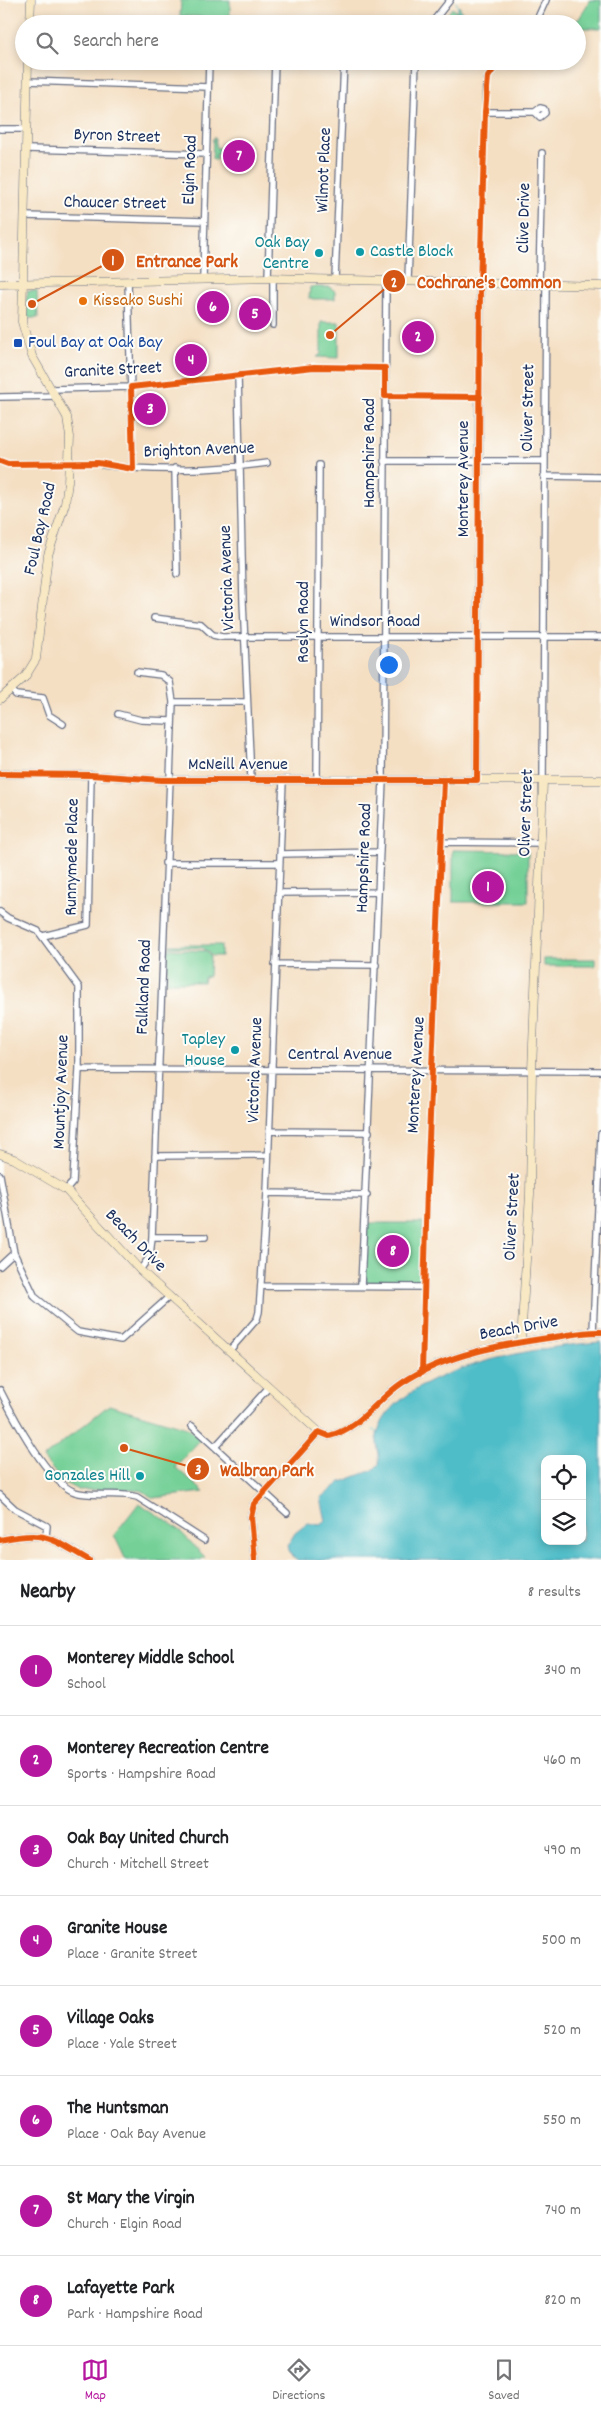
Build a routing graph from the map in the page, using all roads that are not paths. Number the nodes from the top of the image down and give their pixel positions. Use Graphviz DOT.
graph roads {
  1 [pos="30,0"];
  2 [pos="450,0"];
  3 [pos="546,0"];
  4 [pos="30,15"];
  5 [pos="438,15"];
  6 [pos="539,15"];
  7 [pos="28,70"];
  8 [pos="209,70"];
  9 [pos="275,70"];
  10 [pos="344,70"];
  11 [pos="416,70"];
  12 [pos="493,70"];
  13 [pos="27,81"];
  14 [pos="208,87"];
  15 [pos="485,112"];
  16 [pos="536,112"];
  17 [pos="0,129"];
  18 [pos="28,130"];
  19 [pos="27,149"];
  20 [pos="542,153"];
  21 [pos="206,154"];
  22 [pos="25,216"];
  23 [pos="204,221"];
  24 [pos="271,278"];
  25 [pos="202,279"];
  26 [pos="335,279"];
  27 [pos="386,280"];
  28 [pos="408,280"];
  29 [pos="128,282"];
  30 [pos="480,282"];
  31 [pos="542,283"];
  32 [pos="0,284"];
  33 [pos="23,284"];
  34 [pos="601,286"];
  35 [pos="273,325"];
  36 [pos="385,368"];
  37 [pos="238,375"];
  38 [pos="131,387"];
  39 [pos="54,393"];
  40 [pos="0,397"];
  41 [pos="431,397"];
  42 [pos="480,397"];
  43 [pos="0,461"];
  44 [pos="384,461"];
  45 [pos="544,461"];
  46 [pos="480,462"];
  47 [pos="69,463"];
  48 [pos="267,463"];
  49 [pos="8,464"];
  50 [pos="103,465"];
  51 [pos="319,465"];
  52 [pos="0,467"];
  53 [pos="240,467"];
  54 [pos="175,468"];
  55 [pos="133,469"];
  56 [pos="544,476"];
  57 [pos="601,477"];
  58 [pos="177,574"];
  59 [pos="154,618"];
  60 [pos="245,636"];
  61 [pos="382,636"];
  62 [pos="318,637"];
  63 [pos="544,637"];
  64 [pos="601,637"];
  65 [pos="478,638"];
  66 [pos="137,672"];
  67 [pos="11,689"];
  68 [pos="0,699"];
  69 [pos="173,702"];
  70 [pos="247,702"];
  71 [pos="118,714"];
  72 [pos="171,721"];
  73 [pos="63,724"];
  74 [pos="0,774"];
  75 [pos="91,775"];
  76 [pos="251,779"];
  77 [pos="170,780"];
  78 [pos="282,780"];
  79 [pos="317,780"];
  80 [pos="383,780"];
  81 [pos="444,780"];
  82 [pos="477,780"];
  83 [pos="601,780"];
  84 [pos="543,781"];
  85 [pos="442,842"];
  86 [pos="541,843"];
  87 [pos="380,852"];
  88 [pos="280,854"];
  89 [pos="165,863"];
  90 [pos="279,864"];
  91 [pos="378,892"];
  92 [pos="278,894"];
  93 [pos="0,912"];
  94 [pos="43,936"];
  95 [pos="275,964"];
  96 [pos="376,966"];
  97 [pos="79,1069"];
  98 [pos="157,1069"];
  99 [pos="271,1070"];
  100 [pos="372,1070"];
  101 [pos="433,1070"];
  102 [pos="532,1071"];
  103 [pos="601,1071"];
  104 [pos="269,1131"];
  105 [pos="369,1132"];
  106 [pos="601,1134"];
  107 [pos="2,1154"];
  108 [pos="268,1155"];
  109 [pos="155,1156"];
  110 [pos="0,1175"];
  111 [pos="66,1190"];
  112 [pos="267,1193"];
  113 [pos="2,1194"];
  114 [pos="367,1195"];
  115 [pos="152,1237"];
  116 [pos="205,1237"];
  117 [pos="14,1253"];
  118 [pos="0,1266"];
  119 [pos="140,1270"];
  120 [pos="261,1286"];
  121 [pos="361,1286"];
  122 [pos="424,1287"];
  123 [pos="169,1297"];
  124 [pos="597,1332"];
  125 [pos="521,1342"];
  126 [pos="229,1351"];
  127 [pos="422,1372"];
  128 [pos="269,1387"];
  129 [pos="0,1390"];
  130 [pos="192,1426"];
  131 [pos="319,1432"];
  132 [pos="215,1448"];
  133 [pos="264,1492"];
  134 [pos="0,1495"];
  135 [pos="287,1513"];
  136 [pos="46,1536"];
  137 [pos="0,1540"];
  138 [pos="204,1540"];
  139 [pos="89,1560"];
  140 [pos="255,1560"];
  1 -- 4 [label="street"];
  2 -- 5 [label="street"];
  3 -- 6 [label="street"];
  7 -- 13 [label="street, Foul Bay Road"];
  8 -- 14 [label="street, Elgin Road"];
  9 -- 24 [label="street"];
  10 -- 26 [label="street, Wilmot Place"];
  11 -- 28 [label="street"];
  12 -- 15 [label="street, Monterey Avenue"];
  13 -- 14 [label="street"];
  13 -- 18 [label="street, Foul Bay Road"];
  14 -- 21 [label="street, Elgin Road"];
  15 -- 16 [label="street"];
  15 -- 30 [label="street, Monterey Avenue"];
  17 -- 18 [label="street"];
  18 -- 19 [label="street, Foul Bay Road"];
  19 -- 21 [label="street, Byron Street"];
  19 -- 22 [label="street, Foul Bay Road"];
  20 -- 31 [label="street, Clive Drive"];
  21 -- 23 [label="street, Elgin Road"];
  22 -- 23 [label="street, Chaucer Street"];
  22 -- 33 [label="street, Foul Bay Road"];
  23 -- 25 [label="street, Elgin Road"];
  24 -- 25 [label="street"];
  24 -- 26 [label="street"];
  24 -- 35 [label="street"];
  25 -- 29 [label="street"];
  26 -- 27 [label="street"];
  27 -- 28 [label="street"];
  27 -- 36 [label="street, Hampshire Road"];
  28 -- 30 [label="street"];
  29 -- 33 [label="street"];
  29 -- 38 [label="street"];
  30 -- 31 [label="street"];
  30 -- 42 [label="street, Monterey Avenue"];
  31 -- 34 [label="street"];
  31 -- 45 [label="street, Oliver Street"];
  32 -- 33 [label="street"];
  33 -- 39 [label="street, Foul Bay Road"];
  36 -- 37 [label="street, Granite Street"];
  36 -- 44 [label="street, Hampshire Road"];
  37 -- 38 [label="street, Granite Street"];
  37 -- 53 [label="street, Victoria Avenue"];
  38 -- 39 [label="street, Granite Street"];
  38 -- 55 [label="street"];
  39 -- 40 [label="street, Granite Street"];
  39 -- 47 [label="street, Foul Bay Road"];
  41 -- 42 [label="street"];
  42 -- 46 [label="street, Monterey Avenue"];
  43 -- 49 [label="street"];
  44 -- 46 [label="street"];
  44 -- 61 [label="street, Hampshire Road"];
  45 -- 46 [label="street"];
  45 -- 56 [label="street, Oliver Street"];
  46 -- 65 [label="street, Monterey Avenue"];
  47 -- 49 [label="street"];
  47 -- 67 [label="street, Foul Bay Road"];
  48 -- 53 [label="street, Brighton Avenue"];
  49 -- 52 [label="street"];
  50 -- 55 [label="street, Brighton Avenue"];
  51 -- 62 [label="street, Roslyn Road"];
  53 -- 54 [label="street, Brighton Avenue"];
  53 -- 60 [label="street, Victoria Avenue"];
  54 -- 55 [label="street, Brighton Avenue"];
  54 -- 58 [label="street"];
  56 -- 57 [label="street"];
  56 -- 63 [label="street, Oliver Street"];
  59 -- 60 [label="street, Windsor Road"];
  60 -- 62 [label="street, Windsor Road"];
  60 -- 70 [label="street, Victoria Avenue"];
  61 -- 62 [label="street, Windsor Road"];
  61 -- 65 [label="street, Windsor Road"];
  61 -- 80 [label="street, Hampshire Road"];
  62 -- 79 [label="street, Roslyn Road"];
  63 -- 64 [label="street, Windsor Road"];
  63 -- 65 [label="street, Windsor Road"];
  63 -- 84 [label="street, Oliver Street"];
  65 -- 82 [label="street, Monterey Avenue"];
  66 -- 69 [label="street"];
  67 -- 68 [label="street, Foul Bay Road"];
  67 -- 73 [label="street"];
  69 -- 70 [label="street"];
  69 -- 72 [label="street, Falkland Road"];
  70 -- 76 [label="street, Victoria Avenue"];
  71 -- 72 [label="street"];
  72 -- 77 [label="street, Falkland Road"];
  74 -- 75 [label="street, McNeill Avenue"];
  75 -- 77 [label="street, McNeill Avenue"];
  75 -- 94 [label="street, Runnymede Place"];
  76 -- 77 [label="street, McNeill Avenue"];
  76 -- 78 [label="street, McNeill Avenue"];
  77 -- 89 [label="street, Falkland Road"];
  78 -- 79 [label="street, McNeill Avenue"];
  78 -- 88 [label="street, Victoria Avenue"];
  79 -- 80 [label="street, McNeill Avenue"];
  80 -- 81 [label="street, McNeill Avenue"];
  80 -- 87 [label="street, Hampshire Road"];
  81 -- 82 [label="street, McNeill Avenue"];
  81 -- 85 [label="street, Monterey Avenue"];
  82 -- 84 [label="street, McNeill Avenue"];
  83 -- 84 [label="street, McNeill Avenue"];
  84 -- 86 [label="street, Oliver Street"];
  85 -- 86 [label="street"];
  85 -- 101 [label="street, Monterey Avenue"];
  86 -- 102 [label="street, Oliver Street"];
  87 -- 88 [label="street"];
  87 -- 91 [label="street, Hampshire Road"];
  88 -- 90 [label="street, Victoria Avenue"];
  89 -- 90 [label="street"];
  89 -- 98 [label="street, Falkland Road"];
  90 -- 92 [label="street, Victoria Avenue"];
  91 -- 92 [label="street"];
  91 -- 96 [label="street, Hampshire Road"];
  92 -- 95 [label="street, Victoria Avenue"];
  93 -- 94 [label="street"];
  94 -- 97 [label="street, Mountjoy Avenue"];
  95 -- 96 [label="street"];
  95 -- 99 [label="street, Victoria Avenue"];
  96 -- 100 [label="street, Hampshire Road"];
  97 -- 98 [label="street, Central Avenue"];
  97 -- 111 [label="street, Mountjoy Avenue"];
  98 -- 99 [label="street, Central Avenue"];
  98 -- 109 [label="street, Falkland Road"];
  99 -- 100 [label="street, Central Avenue"];
  99 -- 104 [label="street, Victoria Avenue"];
  100 -- 101 [label="street, Central Avenue"];
  100 -- 105 [label="street, Hampshire Road"];
  101 -- 102 [label="street, Central Avenue"];
  101 -- 122 [label="street, Monterey Avenue"];
  102 -- 103 [label="street, Central Avenue"];
  102 -- 125 [label="street, Oliver Street"];
  104 -- 105 [label="street"];
  104 -- 108 [label="street, Victoria Avenue"];
  105 -- 114 [label="street, Hampshire Road"];
  106 -- 124 [label="street"];
  107 -- 111 [label="street, Beach Drive"];
  108 -- 109 [label="street"];
  108 -- 112 [label="street, Victoria Avenue"];
  109 -- 115 [label="street, Falkland Road"];
  110 -- 113 [label="street"];
  111 -- 119 [label="street, Beach Drive"];
  112 -- 114 [label="street"];
  112 -- 120 [label="street, Victoria Avenue"];
  113 -- 117 [label="street"];
  114 -- 121 [label="street, Hampshire Road"];
  115 -- 116 [label="street"];
  115 -- 119 [label="street, Falkland Road"];
  117 -- 118 [label="street"];
  117 -- 123 [label="street"];
  119 -- 123 [label="street, Beach Drive"];
  120 -- 121 [label="street"];
  120 -- 126 [label="street, Victoria Avenue"];
  121 -- 122 [label="street"];
  122 -- 127 [label="street, Monterey Avenue"];
  123 -- 126 [label="street, Beach Drive"];
  124 -- 125 [label="street, Beach Drive"];
  125 -- 127 [label="street, Beach Drive"];
  126 -- 128 [label="street, Beach Drive"];
  127 -- 131 [label="street, Beach Drive"];
  128 -- 131 [label="street, Beach Drive"];
  128 -- 132 [label="street"];
  129 -- 138 [label="street"];
  130 -- 132 [label="street"];
  131 -- 133 [label="street"];
  132 -- 133 [label="street"];
  133 -- 135 [label="street"];
  133 -- 140 [label="street"];
  134 -- 136 [label="street"];
  136 -- 137 [label="street"];
  136 -- 139 [label="street"];
}
